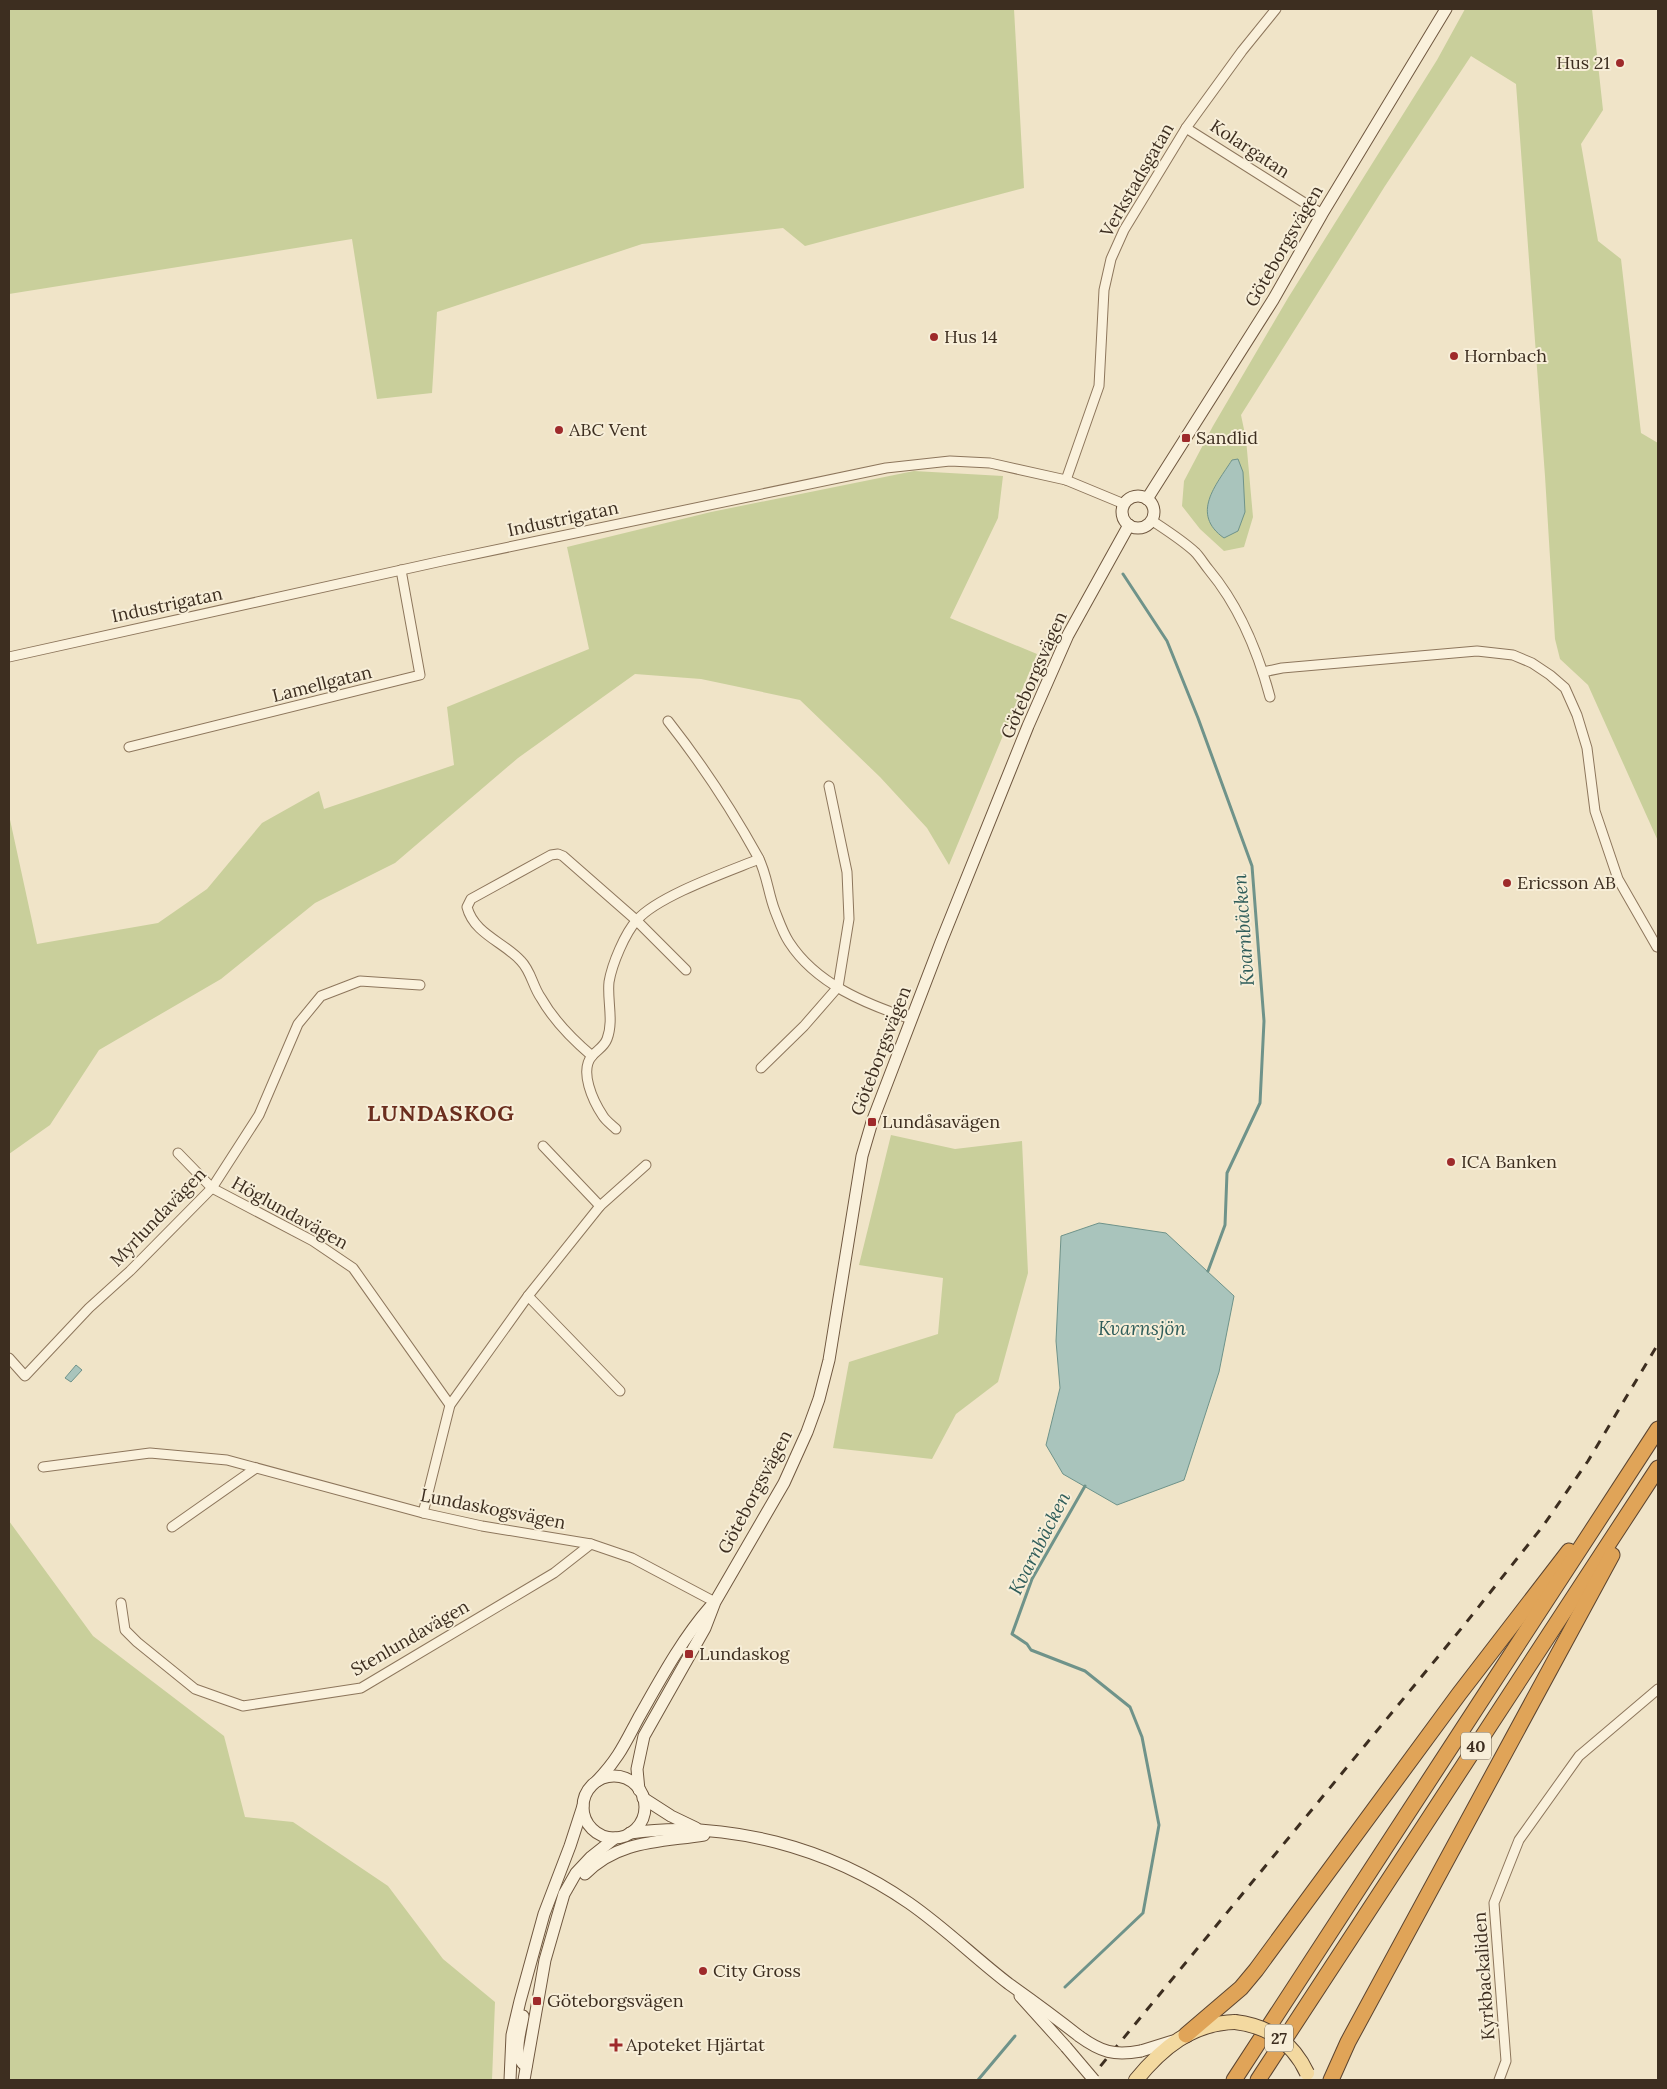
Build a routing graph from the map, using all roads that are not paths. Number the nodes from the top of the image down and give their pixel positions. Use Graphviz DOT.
graph roads {
  1 [pos="1276,9"];
  2 [pos="1446,9"];
  3 [pos="1186,128"];
  4 [pos="1322,214"];
  5 [pos="1066,480"];
  6 [pos="1147,499"];
  7 [pos="1124,504"];
  8 [pos="1151,520"];
  9 [pos="1129,525"];
  10 [pos="401,570"];
  11 [pos="9,656"];
  12 [pos="1263,672"];
  13 [pos="1270,697"];
  14 [pos="668,721"];
  15 [pos="129,747"];
  16 [pos="828,786"];
  17 [pos="759,859"];
  18 [pos="636,920"];
  19 [pos="1657,947"];
  20 [pos="686,970"];
  21 [pos="420,985"];
  22 [pos="838,987"];
  23 [pos="912,1020"];
  24 [pos="592,1056"];
  25 [pos="761,1068"];
  26 [pos="616,1129"];
  27 [pos="544,1146"];
  28 [pos="178,1154"];
  29 [pos="646,1165"];
  30 [pos="212,1188"];
  31 [pos="600,1206"];
  32 [pos="528,1296"];
  33 [pos="9,1358"];
  34 [pos="620,1391"];
  35 [pos="450,1405"];
  36 [pos="1658,1429"];
  37 [pos="44,1466"];
  38 [pos="256,1468"];
  39 [pos="1658,1469"];
  40 [pos="1617,1494"];
  41 [pos="422,1513"];
  42 [pos="172,1527"];
  43 [pos="591,1544"];
  44 [pos="715,1602"];
  45 [pos="121,1604"];
  46 [pos="1658,1689"];
  47 [pos="597,1781"];
  48 [pos="641,1794"];
  49 [pos="583,1806"];
  50 [pos="698,1829"];
  51 [pos="630,1833"];
  52 [pos="720,1833"];
  53 [pos="615,1838"];
  54 [pos="559,1910"];
  55 [pos="529,1972"];
  56 [pos="1009,1984"];
  57 [pos="1180,2038"];
  58 [pos="526,2066"];
  59 [pos="1309,2077"];
  60 [pos="510,2080"];
  61 [pos="524,2080"];
  62 [pos="1094,2080"];
  63 [pos="1136,2080"];
  64 [pos="1234,2080"];
  65 [pos="1258,2080"];
  66 [pos="1331,2080"];
  67 [pos="1499,2080"];
  1 -- 3 [label="street, Verkstadsgatan"];
  2 -- 4 [label="street, Göteborgsvägen"];
  3 -- 4 [label="street, Kolargatan"];
  3 -- 5 [label="street, Verkstadsgatan"];
  4 -- 6 [label="street, Göteborgsvägen"];
  5 -- 7 [label="street, Industrigatan"];
  5 -- 10 [label="street, Industrigatan"];
  6 -- 7 [label="street"];
  6 -- 8 [label="street"];
  7 -- 9 [label="street"];
  8 -- 9 [label="street"];
  8 -- 12 [label="street"];
  9 -- 23 [label="street, Göteborgsvägen"];
  10 -- 11 [label="street, Industrigatan"];
  10 -- 15 [label="street, Lamellgatan"];
  12 -- 13 [label="street"];
  12 -- 19 [label="street"];
  14 -- 17 [label="street"];
  16 -- 22 [label="street"];
  17 -- 18 [label="street"];
  17 -- 22 [label="street"];
  18 -- 20 [label="street"];
  18 -- 24 [label="street"];
  18 -- 24 [label="street"];
  21 -- 30 [label="street, Myrlundavägen"];
  22 -- 23 [label="street"];
  22 -- 25 [label="street"];
  23 -- 44 [label="street, Göteborgsvägen"];
  24 -- 26 [label="street"];
  27 -- 31 [label="street"];
  28 -- 30 [label="street, Höglundavägen"];
  29 -- 31 [label="street"];
  30 -- 33 [label="street, Myrlundavägen"];
  30 -- 35 [label="street, Höglundavägen"];
  31 -- 32 [label="street"];
  32 -- 34 [label="street"];
  32 -- 35 [label="street"];
  35 -- 41 [label="street"];
  36 -- 40 [label="highway, 40"];
  37 -- 38 [label="street, Lundaskogsvägen"];
  38 -- 41 [label="street, Lundaskogsvägen"];
  38 -- 42 [label="street"];
  39 -- 65 [label="highway, 40"];
  39 -- 66 [label="highway"];
  40 -- 57 [label="highway"];
  40 -- 64 [label="highway, 40"];
  41 -- 43 [label="street, Lundaskogsvägen"];
  43 -- 44 [label="street, Lundaskogsvägen"];
  43 -- 45 [label="street, Stenlundavägen"];
  44 -- 47 [label="street, Göteborgsvägen"];
  44 -- 48 [label="street, Göteborgsvägen"];
  46 -- 67 [label="street, Kyrkbackaliden"];
  47 -- 48 [label="street"];
  47 -- 49 [label="street"];
  48 -- 50 [label="street"];
  48 -- 51 [label="street"];
  49 -- 53 [label="street"];
  49 -- 55 [label="street"];
  50 -- 51 [label="street"];
  50 -- 52 [label="street"];
  51 -- 53 [label="street"];
  52 -- 54 [label="street"];
  52 -- 56 [label="street"];
  53 -- 54 [label="street"];
  54 -- 58 [label="street"];
  55 -- 58 [label="street"];
  55 -- 60 [label="street"];
  56 -- 57 [label="street, bridge"];
  56 -- 62 [label="street, bridge"];
  57 -- 59 [label="main road, 27, bridge"];
  57 -- 63 [label="main road, 27"];
  58 -- 60 [label="street"];
  58 -- 61 [label="street"];
}
